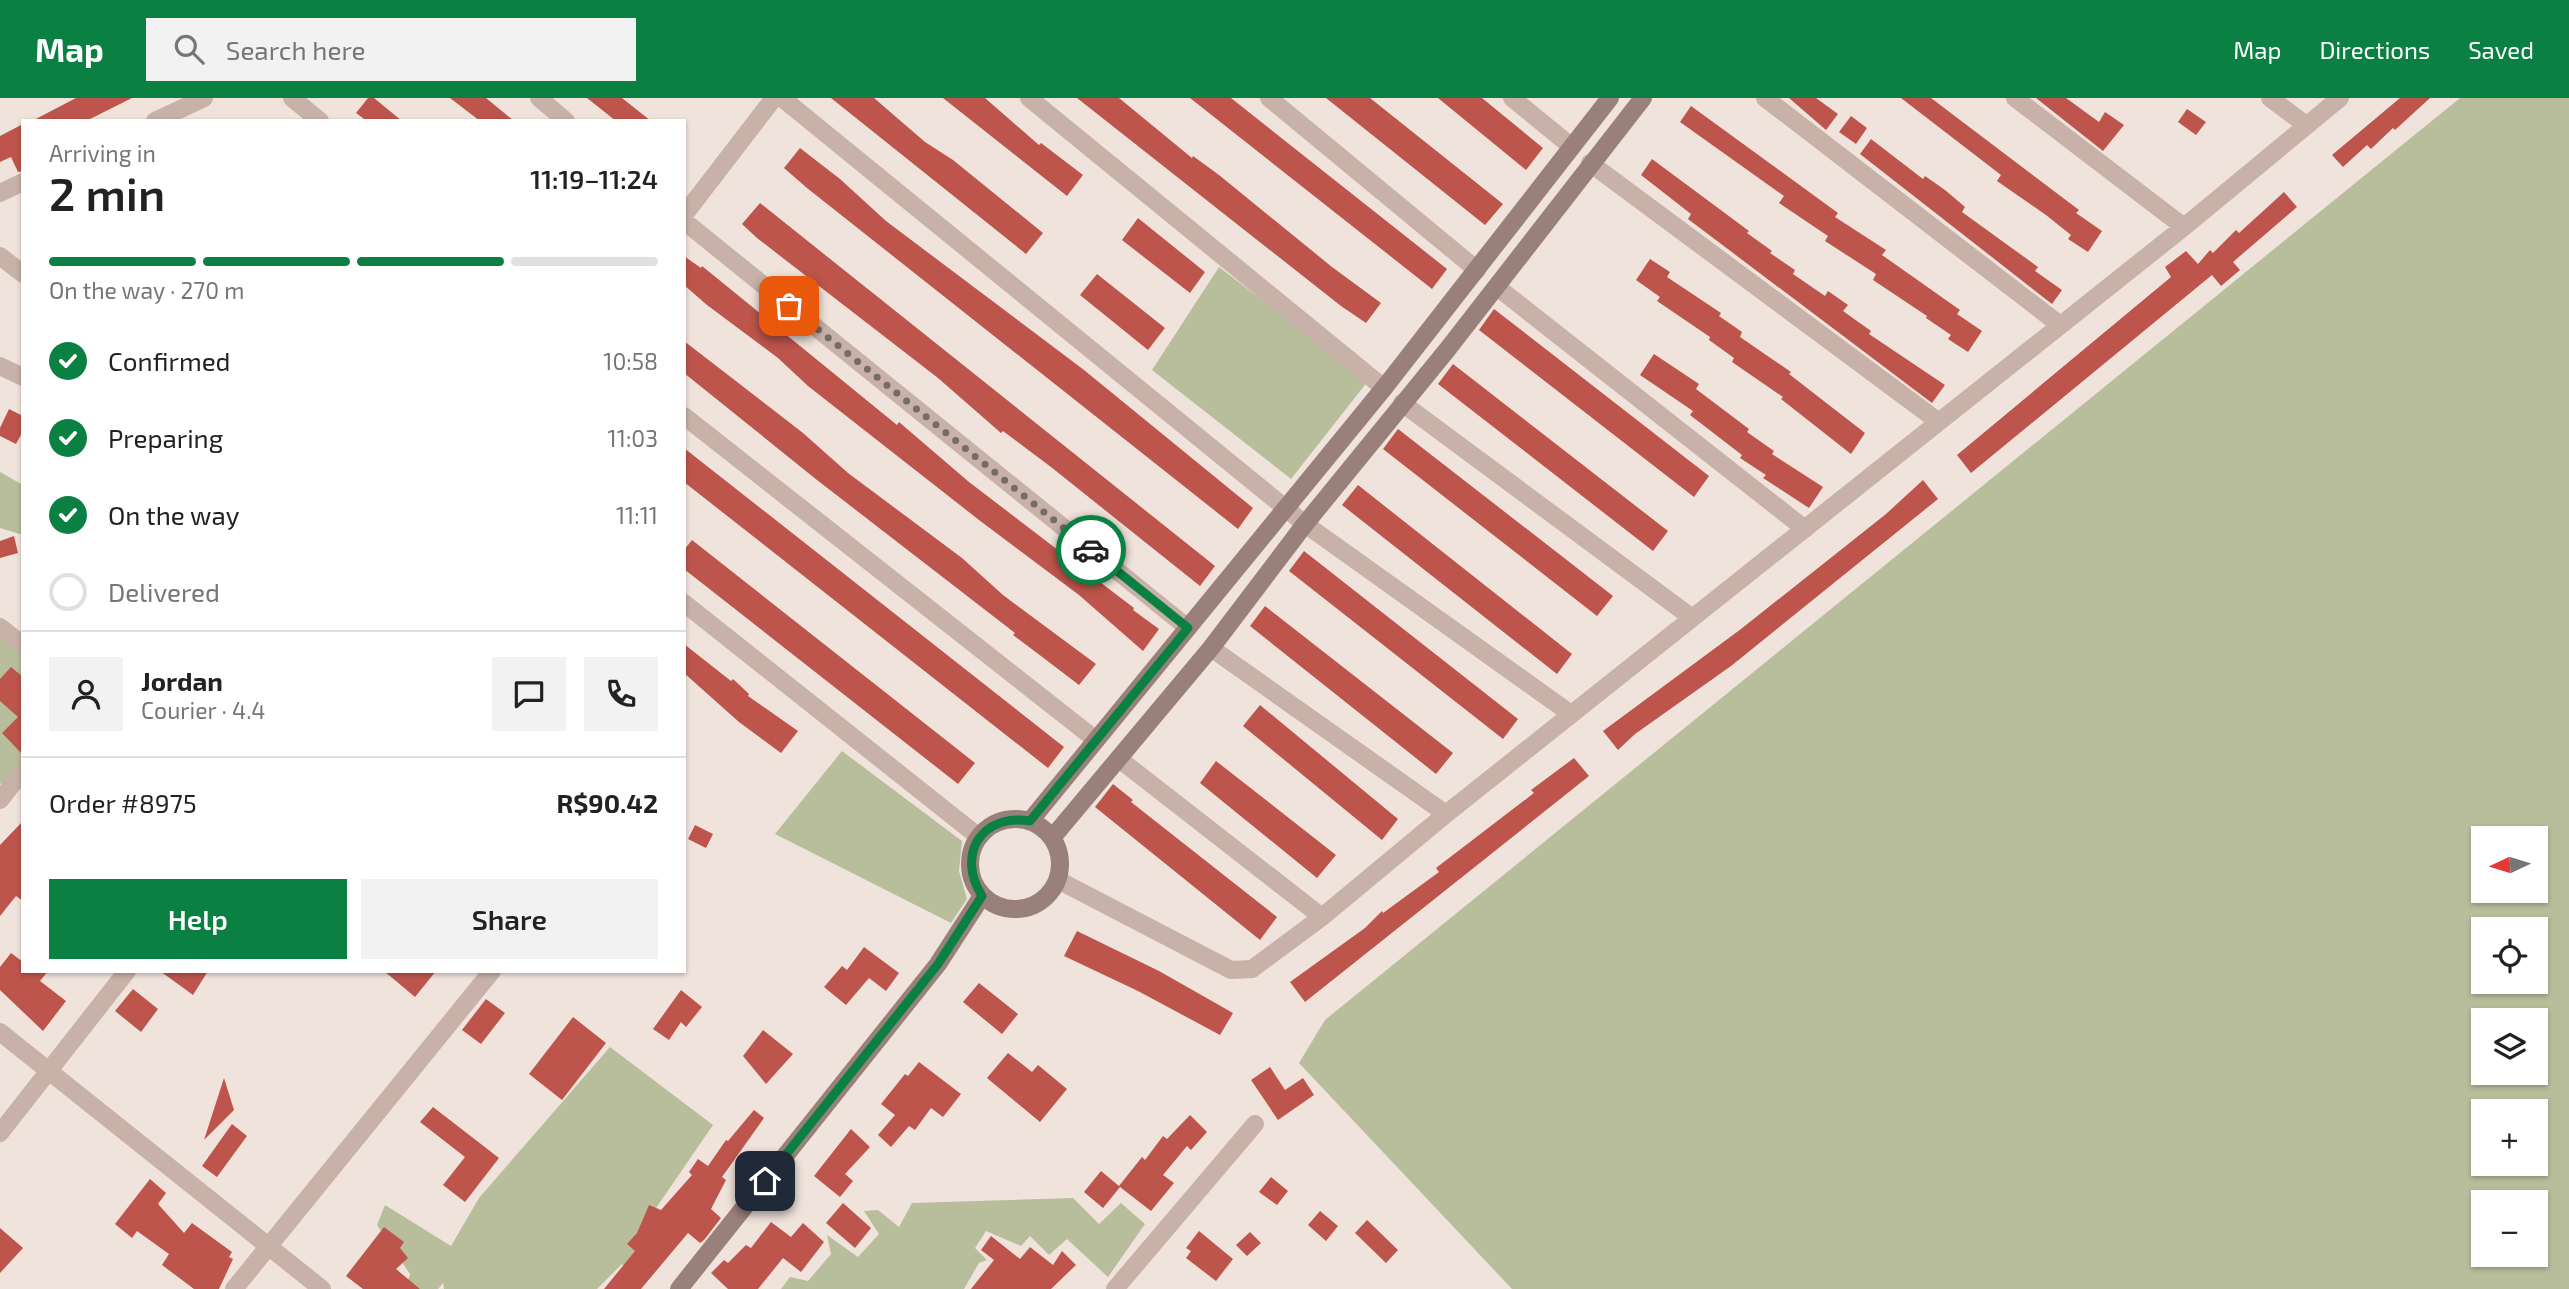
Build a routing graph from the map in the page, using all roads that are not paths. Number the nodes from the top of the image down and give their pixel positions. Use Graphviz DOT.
graph roads {
  1 [pos="204,98"];
  2 [pos="292,98"];
  3 [pos="539,98"];
  4 [pos="774,98"];
  5 [pos="782,98"];
  6 [pos="1029,98"];
  7 [pos="1269,98"];
  8 [pos="1512,98"];
  9 [pos="1611,98"];
  10 [pos="1643,98"];
  11 [pos="1765,98"];
  12 [pos="2015,98"];
  13 [pos="2270,98"];
  14 [pos="2340,98"];
  15 [pos="159,119"];
  16 [pos="318,119"];
  17 [pos="564,119"];
  18 [pos="2306,125"];
  19 [pos="1572,147"];
  20 [pos="1590,163"];
  21 [pos="21,183"];
  22 [pos="0,193"];
  23 [pos="686,212"];
  24 [pos="686,223"];
  25 [pos="2184,227"];
  26 [pos="0,256"];
  27 [pos="1477,271"];
  28 [pos="21,272"];
  29 [pos="1497,287"];
  30 [pos="2060,325"];
  31 [pos="0,366"];
  32 [pos="21,376"];
  33 [pos="1384,388"];
  34 [pos="1402,402"];
  35 [pos="686,418"];
  36 [pos="1939,422"];
  37 [pos="1287,509"];
  38 [pos="1305,524"];
  39 [pos="1805,529"];
  40 [pos="686,605"];
  41 [pos="1691,617"];
  42 [pos="0,627"];
  43 [pos="1188,628"];
  44 [pos="21,643"];
  45 [pos="1211,648"];
  46 [pos="1571,713"];
  47 [pos="1096,740"];
  48 [pos="1119,759"];
  49 [pos="21,774"];
  50 [pos="0,800"];
  51 [pos="1446,814"];
  52 [pos="1030,821"];
  53 [pos="979,837"];
  54 [pos="1052,838"];
  55 [pos="1058,880"];
  56 [pos="982,896"];
  57 [pos="1322,917"];
  58 [pos="125,973"];
  59 [pos="490,973"];
  60 [pos="0,1032"];
  61 [pos="47,1072"];
  62 [pos="1255,1124"];
  63 [pos="0,1133"];
  64 [pos="267,1245"];
  65 [pos="234,1289"];
  66 [pos="322,1289"];
  67 [pos="679,1289"];
  68 [pos="1115,1289"];
  1 -- 15 [label="street"];
  2 -- 16 [label="street"];
  3 -- 17 [label="street"];
  4 -- 23 [label="street"];
  5 -- 37 [label="street"];
  6 -- 33 [label="street"];
  7 -- 27 [label="street"];
  8 -- 19 [label="street"];
  9 -- 19 [label="street"];
  10 -- 20 [label="street"];
  11 -- 30 [label="street"];
  12 -- 25 [label="street"];
  13 -- 18 [label="street"];
  14 -- 18 [label="street"];
  18 -- 25 [label="street"];
  19 -- 27 [label="street"];
  20 -- 29 [label="street"];
  20 -- 36 [label="street"];
  21 -- 22 [label="street"];
  24 -- 43 [label="street"];
  25 -- 30 [label="street"];
  26 -- 28 [label="street"];
  27 -- 33 [label="street"];
  29 -- 34 [label="street"];
  29 -- 39 [label="street"];
  30 -- 36 [label="street"];
  31 -- 32 [label="street"];
  33 -- 37 [label="street"];
  34 -- 38 [label="street"];
  34 -- 41 [label="street"];
  35 -- 47 [label="street"];
  36 -- 39 [label="street"];
  37 -- 38 [label="street"];
  37 -- 43 [label="street"];
  38 -- 45 [label="street"];
  38 -- 46 [label="street"];
  39 -- 41 [label="street"];
  40 -- 53 [label="street"];
  41 -- 46 [label="street"];
  42 -- 44 [label="street"];
  43 -- 47 [label="street"];
  45 -- 48 [label="street"];
  45 -- 51 [label="street"];
  46 -- 51 [label="street"];
  47 -- 52 [label="street"];
  48 -- 54 [label="street"];
  48 -- 57 [label="street"];
  49 -- 50 [label="street"];
  51 -- 57 [label="street"];
  52 -- 53 [label="street"];
  52 -- 54 [label="street"];
  53 -- 56 [label="street"];
  54 -- 55 [label="street"];
  55 -- 56 [label="street"];
  55 -- 57 [label="street"];
  56 -- 67 [label="street"];
  58 -- 61 [label="street"];
  59 -- 64 [label="street"];
  60 -- 61 [label="street"];
  61 -- 63 [label="street"];
  61 -- 64 [label="street"];
  62 -- 68 [label="street"];
  64 -- 65 [label="street"];
  64 -- 66 [label="street"];
}
